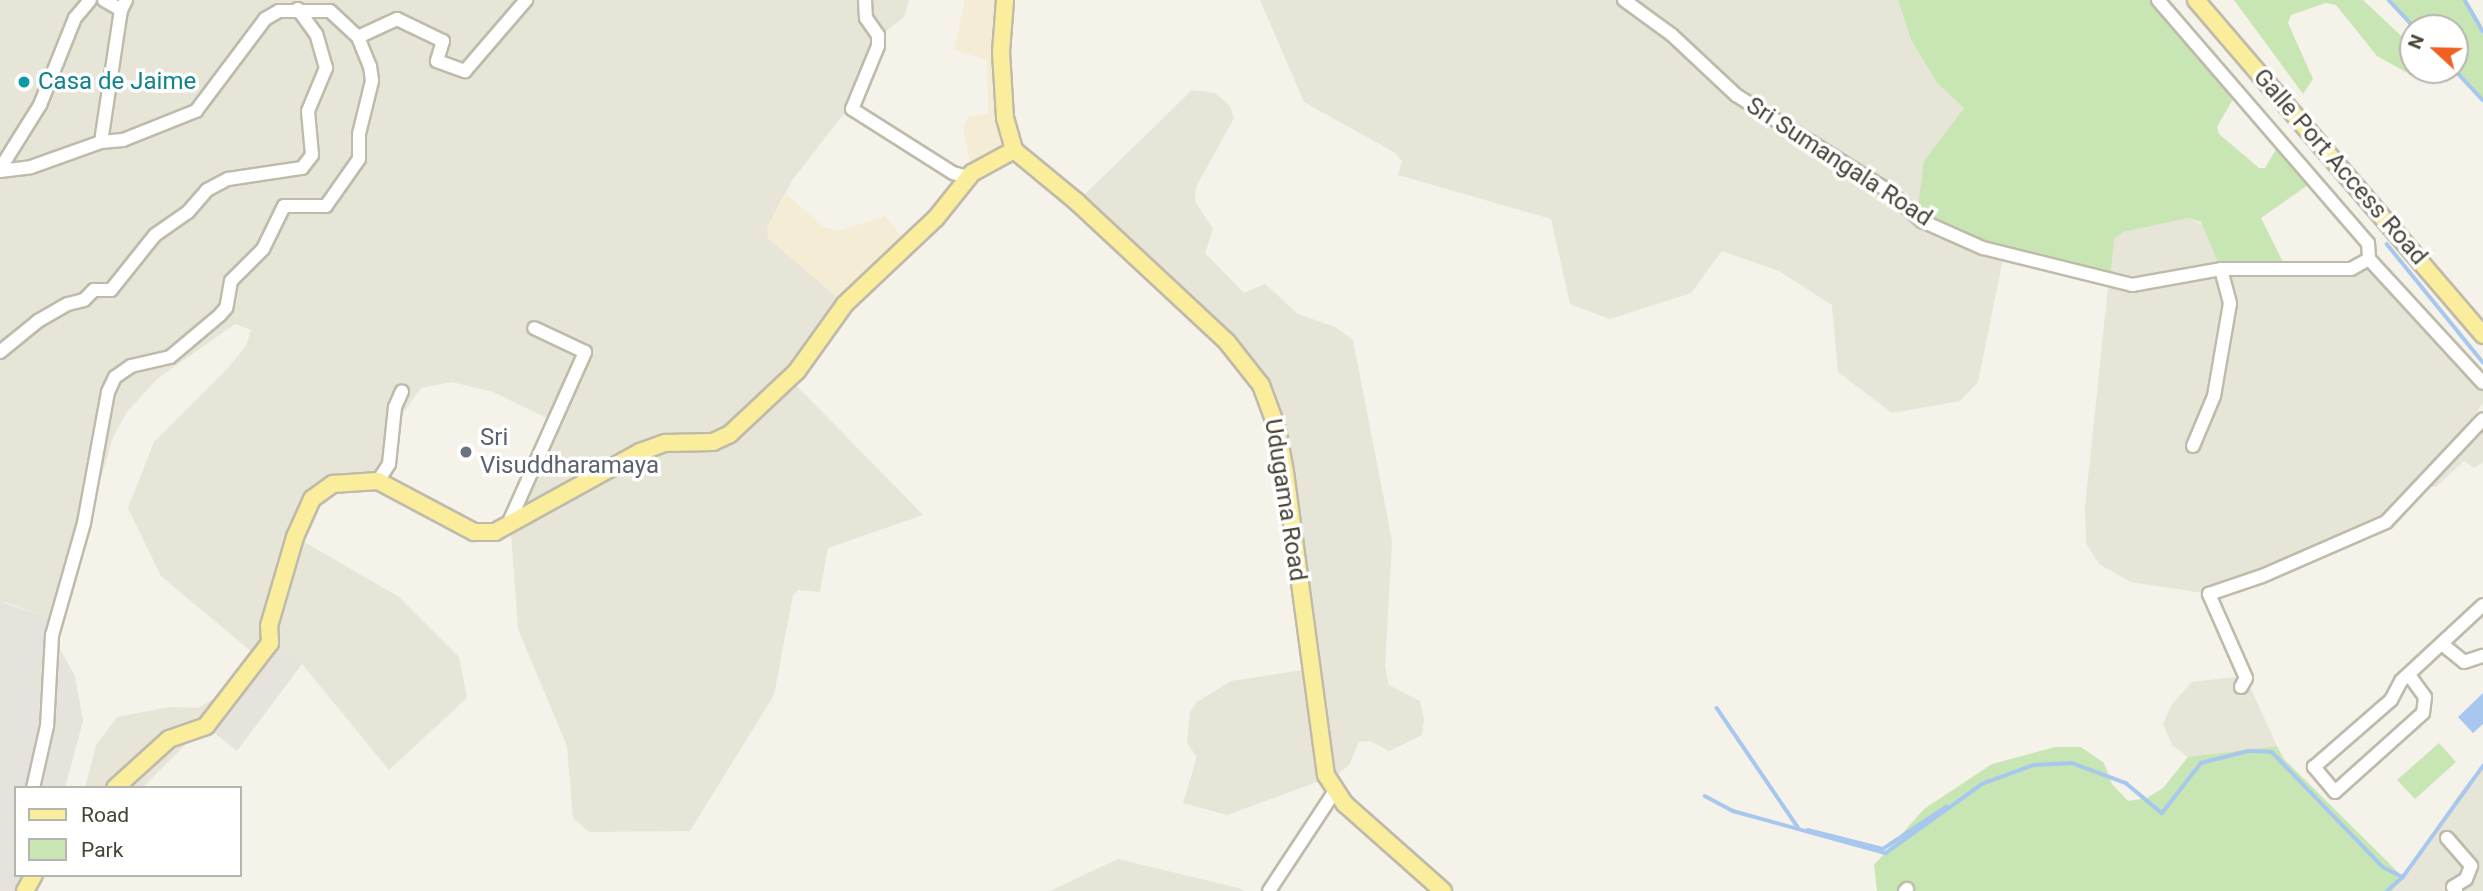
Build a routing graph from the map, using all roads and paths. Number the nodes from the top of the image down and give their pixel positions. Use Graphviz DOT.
graph roads {
  1 [pos="90,0"];
  2 [pos="104,0"];
  3 [pos="526,0"];
  4 [pos="865,0"];
  5 [pos="1005,0"];
  6 [pos="1625,0"];
  7 [pos="2158,0"];
  8 [pos="2196,0"];
  9 [pos="123,5"];
  10 [pos="298,9"];
  11 [pos="358,37"];
  12 [pos="101,142"];
  13 [pos="1014,150"];
  14 [pos="0,170"];
  15 [pos="972,173"];
  16 [pos="2369,260"];
  17 [pos="2221,269"];
  18 [pos="534,328"];
  19 [pos="2483,335"];
  20 [pos="0,352"];
  21 [pos="2483,383"];
  22 [pos="402,391"];
  23 [pos="2483,419"];
  24 [pos="2193,446"];
  25 [pos="378,481"];
  26 [pos="510,520"];
  27 [pos="2483,604"];
  28 [pos="2442,644"];
  29 [pos="2483,656"];
  30 [pos="2409,675"];
  31 [pos="2241,687"];
  32 [pos="33,786"];
  33 [pos="117,786"];
  34 [pos="1335,791"];
  35 [pos="2447,838"];
  36 [pos="1269,891"];
  37 [pos="1443,891"];
  38 [pos="2456,891"];
  1 -- 14 [label="street"];
  2 -- 9 [label="street"];
  3 -- 11 [label="street"];
  4 -- 15 [label="street"];
  5 -- 13 [label="main road"];
  6 -- 17 [label="street, Sri Sumangala Road"];
  7 -- 16 [label="street"];
  8 -- 19 [label="main road, Galle Port Access Road"];
  9 -- 12 [label="street"];
  10 -- 11 [label="street"];
  10 -- 12 [label="street"];
  10 -- 20 [label="street"];
  11 -- 32 [label="street"];
  12 -- 14 [label="street"];
  13 -- 15 [label="main road"];
  13 -- 34 [label="main road, Udugama Road"];
  15 -- 26 [label="main road"];
  16 -- 17 [label="street, Sri Sumangala Road"];
  16 -- 21 [label="street"];
  17 -- 24 [label="street"];
  18 -- 26 [label="street"];
  22 -- 25 [label="street"];
  23 -- 31 [label="street"];
  25 -- 26 [label="main road"];
  25 -- 33 [label="main road"];
  27 -- 28 [label="street"];
  28 -- 29 [label="street"];
  28 -- 30 [label="street"];
  30 -- 30 [label="street"];
  34 -- 36 [label="street"];
  34 -- 37 [label="main road, Udugama Road"];
  35 -- 38 [label="street"];
}
